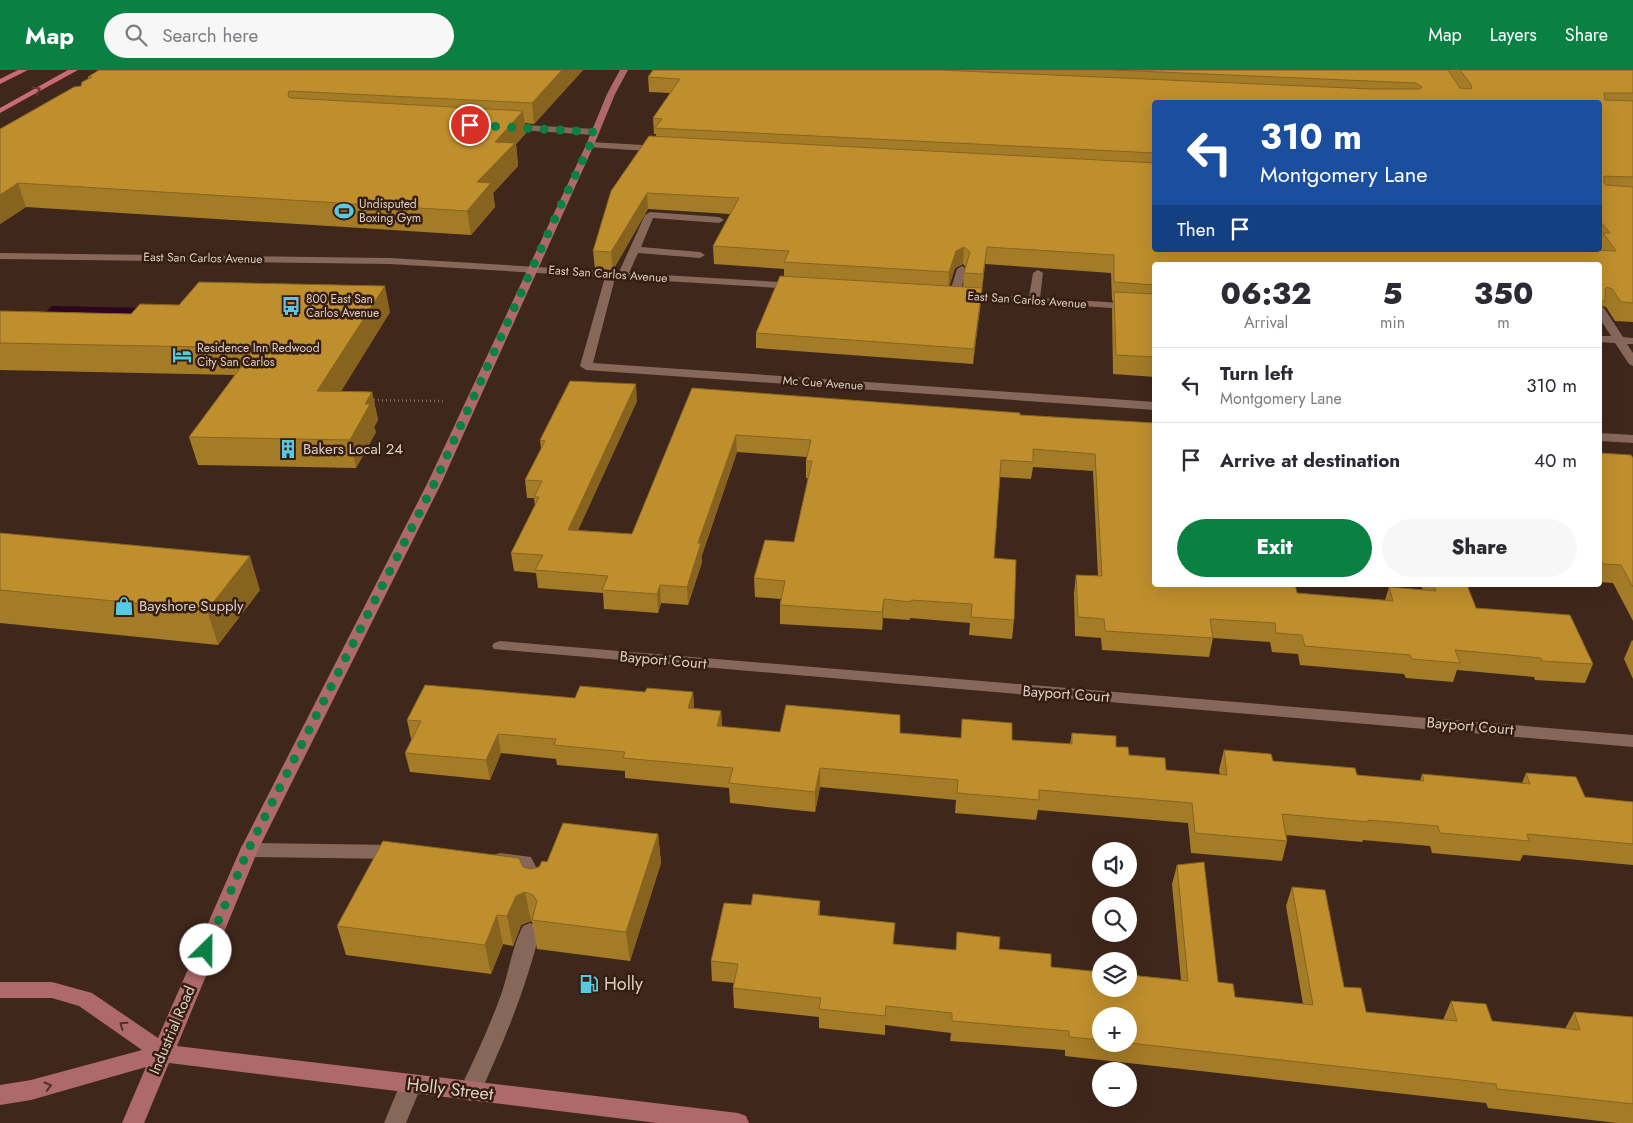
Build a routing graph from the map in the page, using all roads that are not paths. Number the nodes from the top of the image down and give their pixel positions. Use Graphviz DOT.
graph roads {
  1 [pos="24,70"];
  2 [pos="74,70"];
  3 [pos="624,70"];
  4 [pos="0,82"];
  5 [pos="0,111"];
  6 [pos="499,127"];
  7 [pos="594,132"];
  8 [pos="590,145"];
  9 [pos="669,149"];
  10 [pos="719,220"];
  11 [pos="635,250"];
  12 [pos="700,255"];
  13 [pos="0,256"];
  14 [pos="532,269"];
  15 [pos="962,269"];
  16 [pos="1038,273"];
  17 [pos="617,275"];
  18 [pos="808,286"];
  19 [pos="1034,301"];
  20 [pos="1152,308"];
  21 [pos="1602,313"];
  22 [pos="1602,339"];
  23 [pos="1620,341"];
  24 [pos="1633,341"];
  25 [pos="1633,362"];
  26 [pos="1152,406"];
  27 [pos="1602,437"];
  28 [pos="1633,439"];
  29 [pos="500,646"];
  30 [pos="1633,742"];
  31 [pos="248,850"];
  32 [pos="416,853"];
  33 [pos="484,858"];
  34 [pos="536,889"];
  35 [pos="530,931"];
  36 [pos="0,990"];
  37 [pos="163,1053"];
  38 [pos="411,1084"];
  39 [pos="470,1091"];
  40 [pos="0,1095"];
  41 [pos="654,1118"];
  42 [pos="133,1123"];
  43 [pos="395,1123"];
  44 [pos="738,1123"];
  1 -- 4 [label="highway"];
  5 -- 2 [label="highway, one-way"];
  3 -- 7 [label="main road, Industrial Road"];
  6 -- 7 [label="street"];
  7 -- 8 [label="main road, Industrial Road"];
  8 -- 9 [label="street"];
  8 -- 14 [label="main road, Industrial Road"];
  10 -- 11 [label="street"];
  11 -- 12 [label="street"];
  11 -- 17 [label="street"];
  13 -- 14 [label="street, East San Carlos Avenue"];
  14 -- 17 [label="street, East San Carlos Avenue"];
  14 -- 31 [label="main road, Industrial Road"];
  15 -- 19 [label="street, East San Carlos Avenue"];
  16 -- 19 [label="street"];
  17 -- 18 [label="street, East San Carlos Avenue"];
  17 -- 26 [label="street, Mc Cue Avenue"];
  19 -- 20 [label="street, East San Carlos Avenue"];
  21 -- 23 [label="street"];
  22 -- 23 [label="street"];
  23 -- 24 [label="street"];
  23 -- 25 [label="street"];
  27 -- 28 [label="street"];
  29 -- 30 [label="street, Bayport Court"];
  31 -- 32 [label="street"];
  31 -- 37 [label="main road, Industrial Road"];
  33 -- 34 [label="street"];
  35 -- 39 [label="street"];
  37 -- 36 [label="main road, Holly Street, one-way"];
  37 -- 38 [label="main road, Holly Street"];
  40 -- 37 [label="main road, Holly Street, one-way"];
  37 -- 42 [label="main road, Industrial Road"];
  38 -- 39 [label="main road, Holly Street"];
  38 -- 43 [label="street"];
  39 -- 41 [label="main road, Holly Street"];
  41 -- 44 [label="main road, Holly Street"];
}
